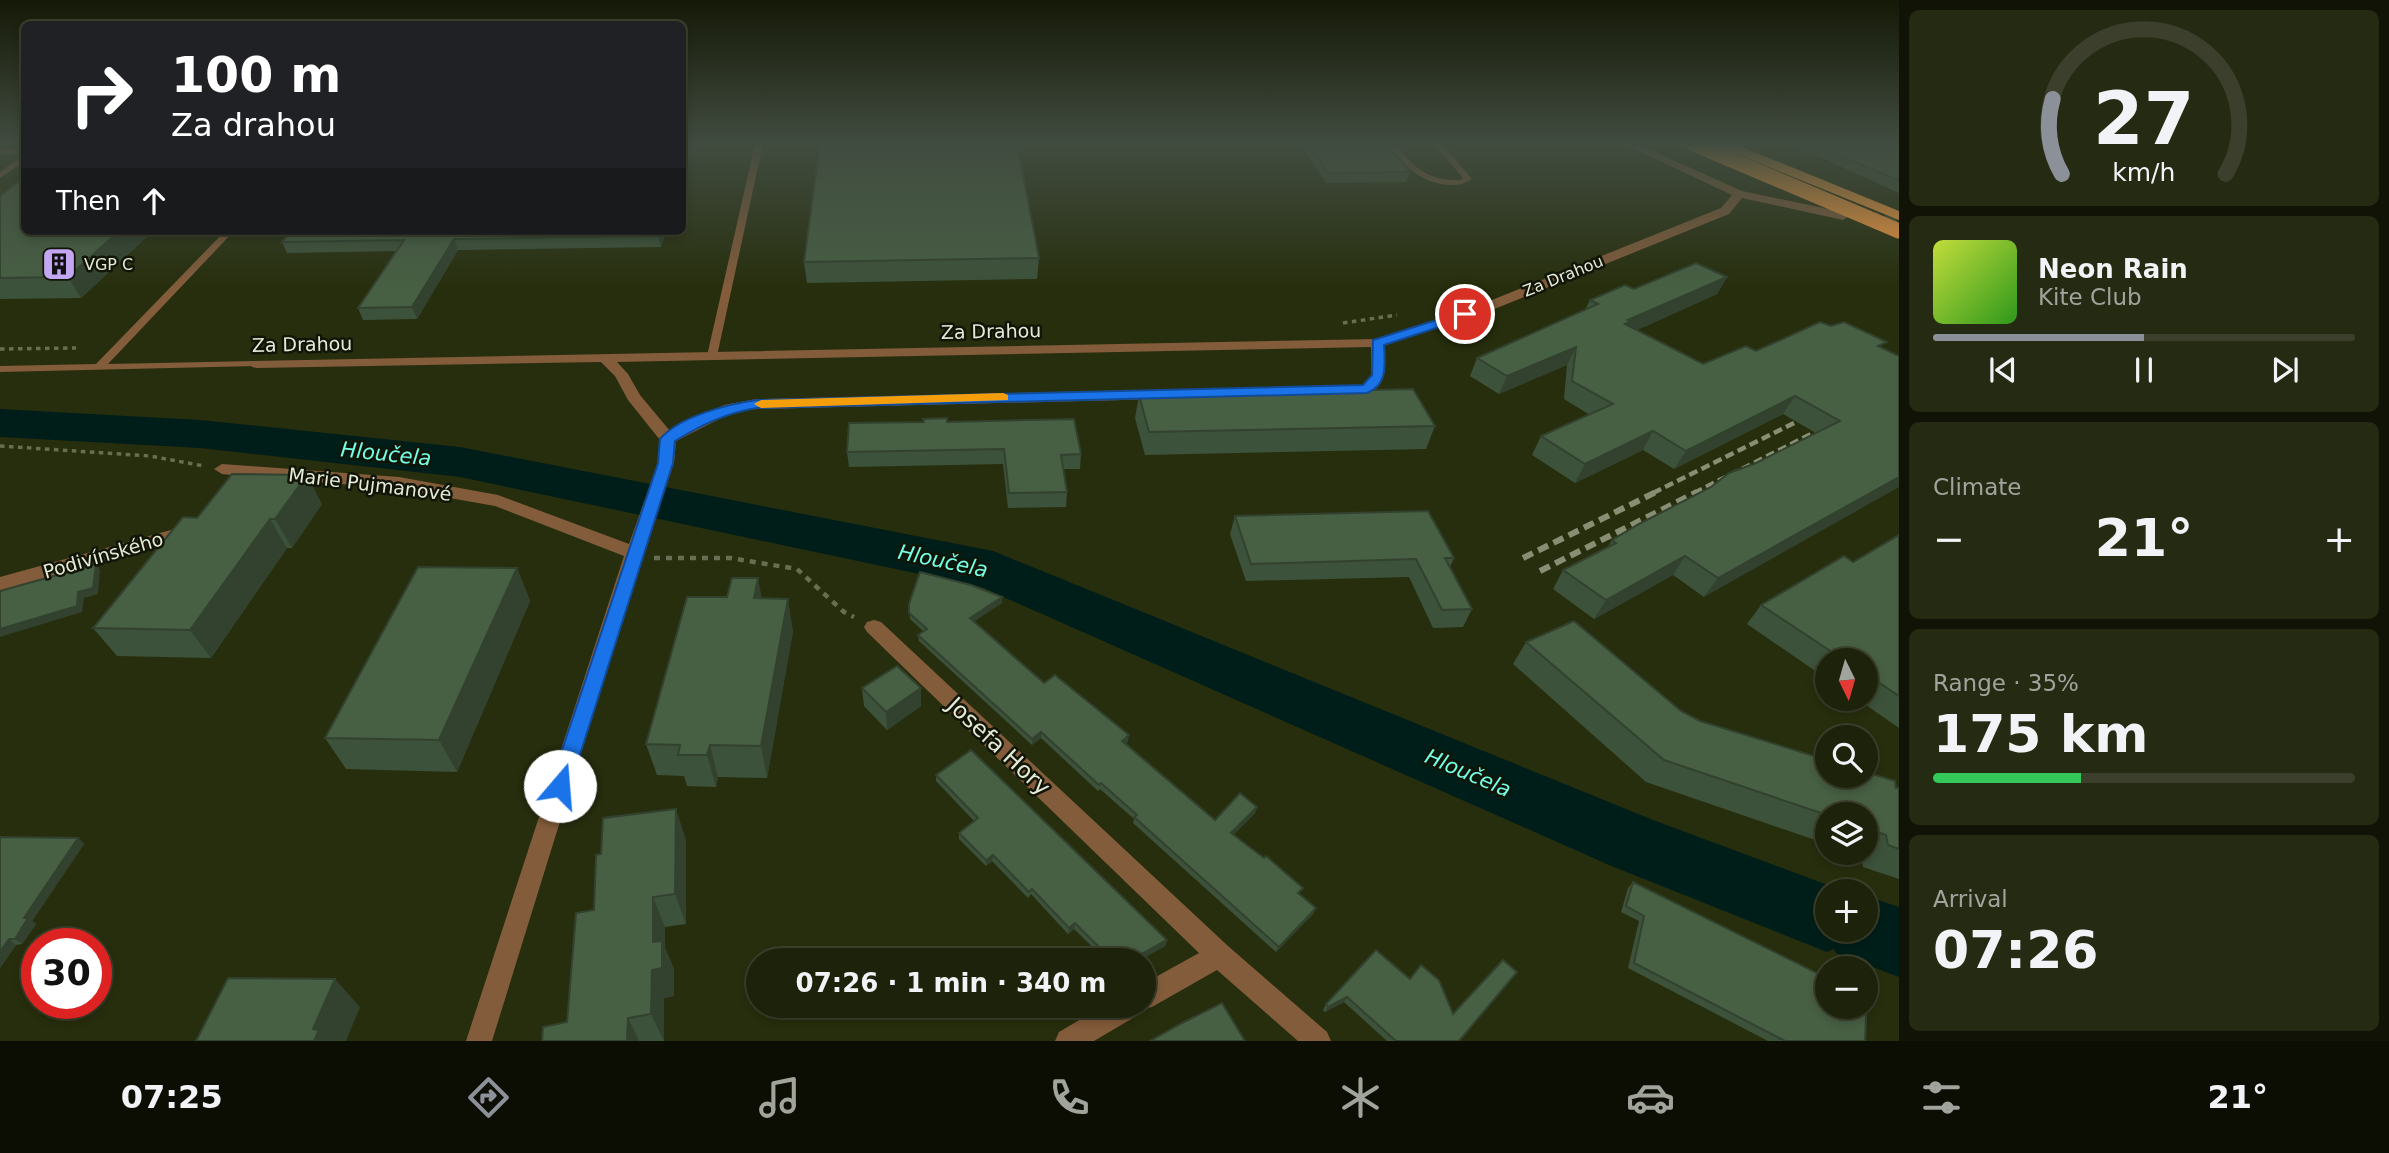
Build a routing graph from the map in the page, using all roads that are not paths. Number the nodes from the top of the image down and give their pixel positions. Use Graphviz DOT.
graph roads {
  1 [pos="748,193"];
  2 [pos="1736,193"];
  3 [pos="1808,193"];
  4 [pos="1843,193"];
  5 [pos="1739,194"];
  6 [pos="1843,216"];
  7 [pos="1899,216"];
  8 [pos="1899,231"];
  9 [pos="226,235"];
  10 [pos="1378,343"];
  11 [pos="712,356"];
  12 [pos="605,358"];
  13 [pos="257,364"];
  14 [pos="99,367"];
  15 [pos="0,369"];
  16 [pos="668,439"];
  17 [pos="222,469"];
  18 [pos="256,472"];
  19 [pos="240,490"];
  20 [pos="206,526"];
  21 [pos="634,555"];
  22 [pos="0,584"];
  23 [pos="874,627"];
  24 [pos="1219,955"];
  25 [pos="1156,991"];
  26 [pos="1108,1018"];
  27 [pos="479,1041"];
  28 [pos="1068,1041"];
  29 [pos="1318,1041"];
  1 -- 11 [label="lane"];
  2 -- 5 [label="street"];
  3 -- 8 [label="highway, bridge"];
  4 -- 7 [label="highway"];
  5 -- 6 [label="street"];
  5 -- 10 [label="street, Za Drahou"];
  9 -- 14 [label="lane"];
  10 -- 11 [label="street, Za Drahou"];
  10 -- 16 [label="street"];
  11 -- 12 [label="street, Za Drahou"];
  12 -- 13 [label="street, Za Drahou"];
  12 -- 16 [label="street"];
  13 -- 14 [label="lane, Za Drahou"];
  14 -- 15 [label="lane, Za Drahou"];
  16 -- 21 [label="street"];
  17 -- 18 [label="street, Marie Pujmanové"];
  18 -- 19 [label="street"];
  18 -- 21 [label="street, Marie Pujmanové"];
  20 -- 22 [label="street, Podivínského"];
  21 -- 27 [label="street"];
  23 -- 24 [label="street, Josefa Hory"];
  24 -- 25 [label="street"];
  24 -- 29 [label="street, Josefa Hory"];
  26 -- 28 [label="street"];
}
